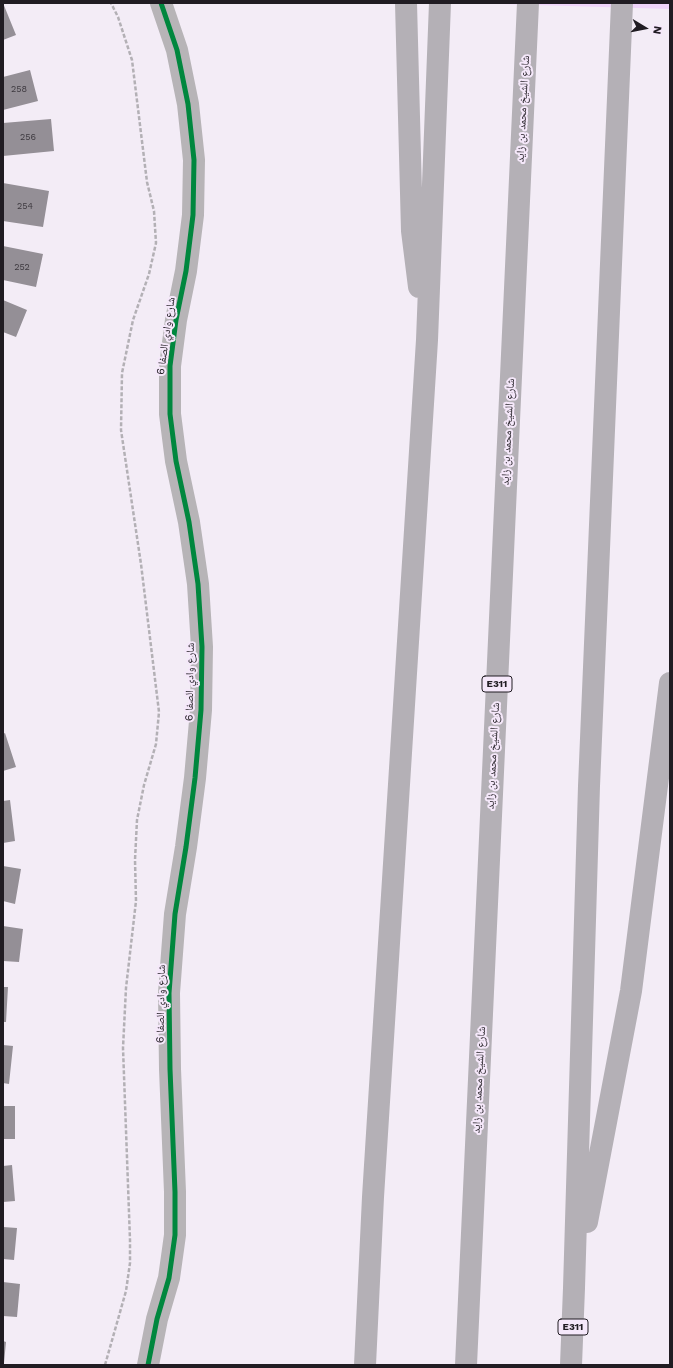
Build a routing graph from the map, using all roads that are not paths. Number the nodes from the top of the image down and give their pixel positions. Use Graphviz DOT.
graph roads {
  1 [pos="161,3"];
  2 [pos="406,3"];
  3 [pos="440,3"];
  4 [pos="524,3"];
  5 [pos="528,3"];
  6 [pos="622,3"];
  7 [pos="527,25"];
  8 [pos="427,340"];
  9 [pos="670,683"];
  10 [pos="574,1288"];
  11 [pos="148,1365"];
  12 [pos="365,1365"];
  13 [pos="466,1365"];
  14 [pos="571,1365"];
  1 -- 11 [label="street, شارع وادي الصفا 6"];
  2 -- 8 [label="highway"];
  3 -- 8 [label="highway"];
  4 -- 7 [label="highway"];
  5 -- 7 [label="highway, شارع الشيخ محمد بن زايد / E311"];
  6 -- 10 [label="highway, E311"];
  7 -- 13 [label="highway, شارع الشيخ محمد بن زايد / E311"];
  8 -- 12 [label="highway"];
  9 -- 10 [label="highway"];
  10 -- 14 [label="highway, E311"];
}
